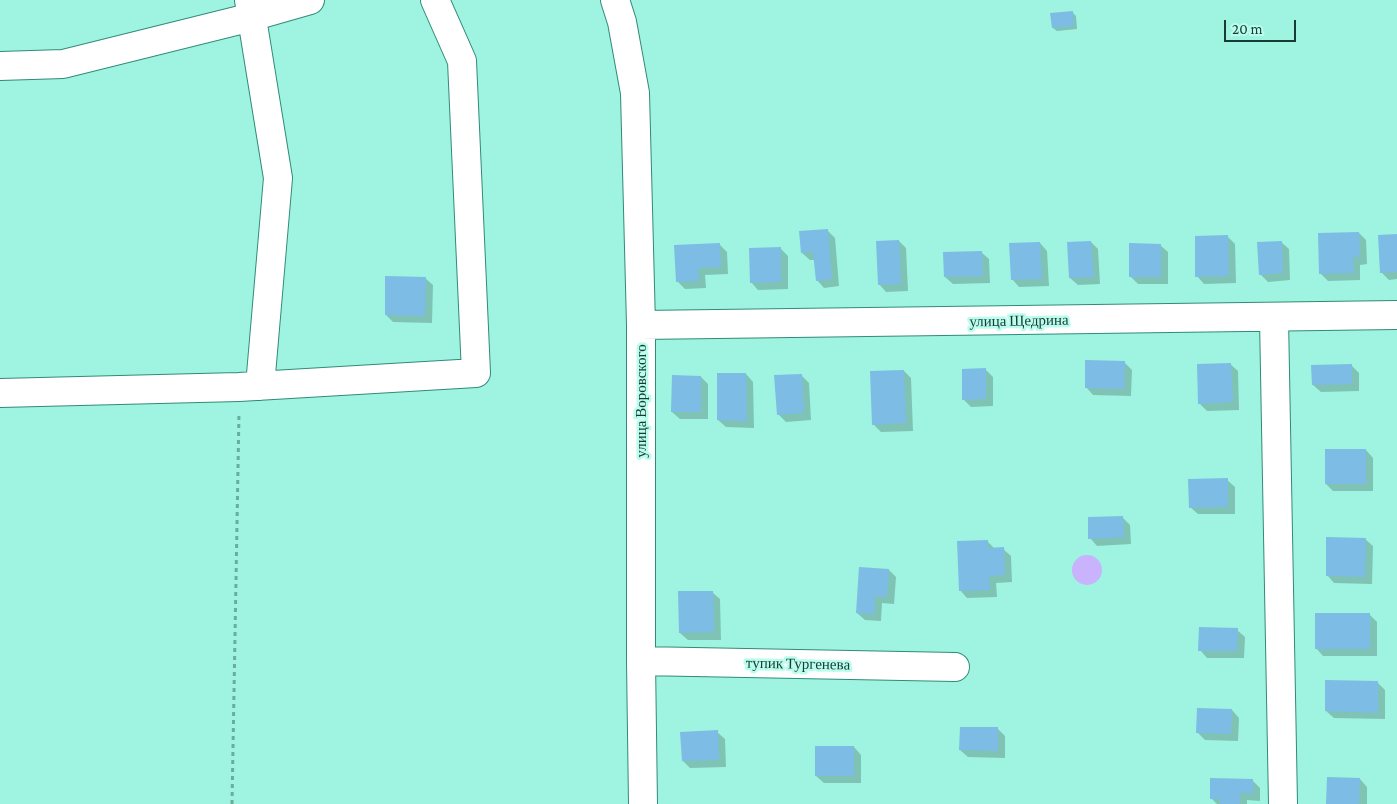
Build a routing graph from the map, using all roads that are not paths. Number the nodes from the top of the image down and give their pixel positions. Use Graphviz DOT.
graph roads {
  1 [pos="310,0"];
  2 [pos="435,0"];
  3 [pos="615,0"];
  4 [pos="250,9"];
  5 [pos="0,66"];
  6 [pos="1397,315"];
  7 [pos="1274,318"];
  8 [pos="641,325"];
  9 [pos="250,386"];
  10 [pos="0,393"];
  11 [pos="641,661"];
  12 [pos="955,667"];
  13 [pos="643,804"];
  14 [pos="1283,804"];
  1 -- 4 [label="street"];
  2 -- 9 [label="street"];
  3 -- 8 [label="street, улица Воровского"];
  4 -- 5 [label="street"];
  4 -- 9 [label="street"];
  6 -- 7 [label="street, улица Щедрина"];
  7 -- 8 [label="street, улица Щедрина"];
  7 -- 14 [label="street"];
  8 -- 11 [label="street, улица Воровского"];
  9 -- 10 [label="street"];
  11 -- 12 [label="street, тупик Тургенева"];
  11 -- 13 [label="street, улица Воровского"];
}
